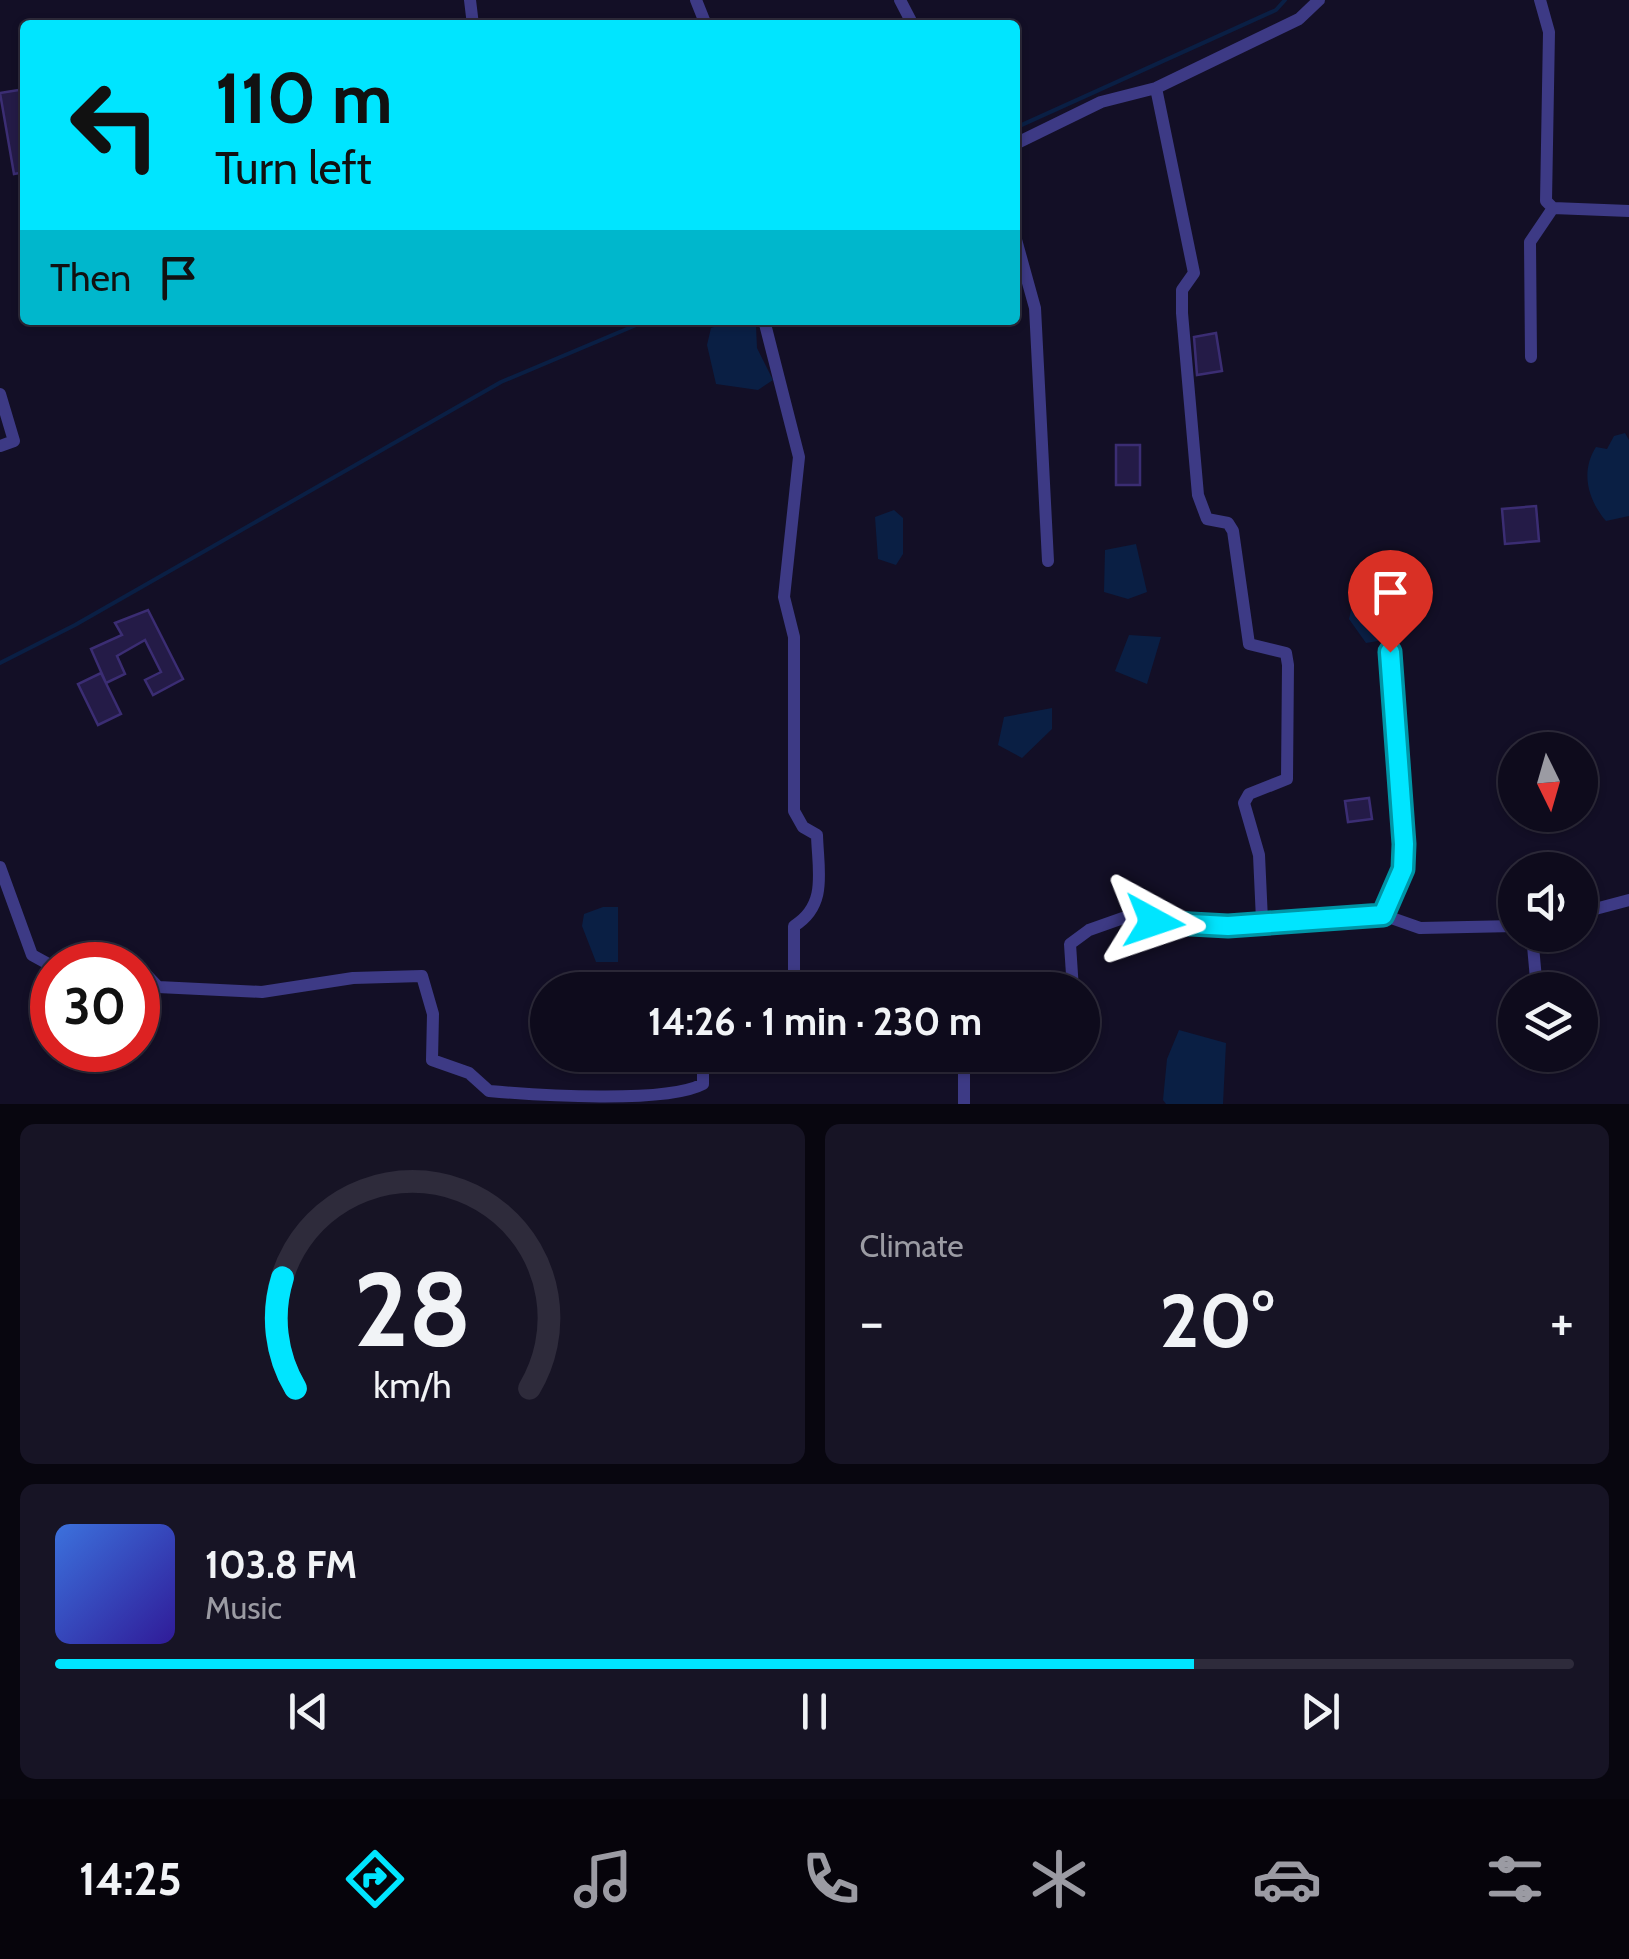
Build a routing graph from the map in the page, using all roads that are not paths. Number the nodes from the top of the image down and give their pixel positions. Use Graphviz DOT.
graph roads {
  1 [pos="1319,0"];
  2 [pos="1540,0"];
  3 [pos="1156,88"];
  4 [pos="1020,142"];
  5 [pos="1554,208"];
  6 [pos="1629,212"];
  7 [pos="1020,254"];
  8 [pos="765,325"];
  9 [pos="1531,357"];
  10 [pos="0,394"];
  11 [pos="0,446"];
  12 [pos="1048,561"];
  13 [pos="1390,652"];
  14 [pos="0,866"];
  15 [pos="1629,900"];
  16 [pos="1598,909"];
  17 [pos="1383,915"];
  18 [pos="1262,920"];
  19 [pos="1498,926"];
  20 [pos="30,949"];
  21 [pos="794,972"];
  22 [pos="1072,972"];
  23 [pos="160,988"];
  24 [pos="703,1072"];
  25 [pos="964,1072"];
  26 [pos="964,1104"];
  1 -- 3 [label="street"];
  2 -- 5 [label="street"];
  3 -- 4 [label="street"];
  3 -- 18 [label="street"];
  5 -- 6 [label="street"];
  5 -- 9 [label="street"];
  7 -- 12 [label="street"];
  8 -- 21 [label="street"];
  10 -- 11 [label="street"];
  13 -- 17 [label="street"];
  14 -- 20 [label="street"];
  15 -- 16 [label="street"];
  17 -- 18 [label="street"];
  17 -- 19 [label="street"];
  18 -- 22 [label="street"];
  23 -- 24 [label="street"];
  25 -- 26 [label="street"];
}
